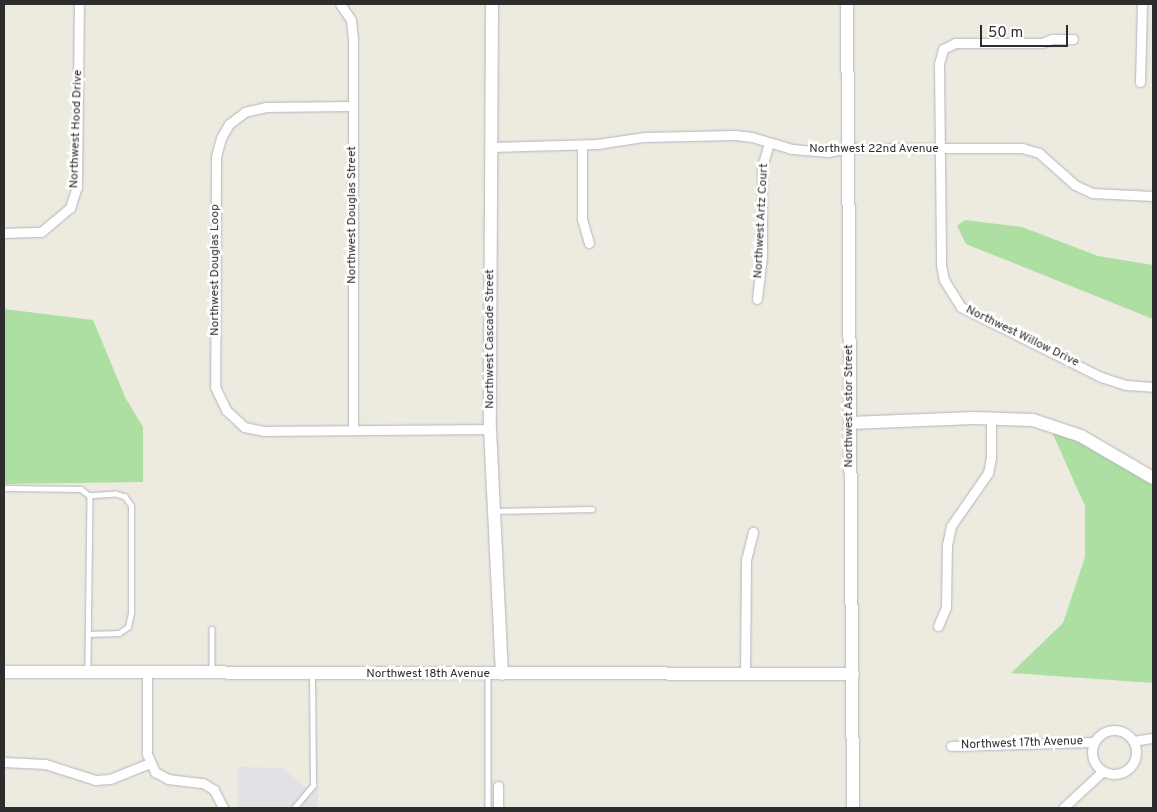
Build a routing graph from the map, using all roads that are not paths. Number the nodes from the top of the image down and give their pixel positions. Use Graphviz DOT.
graph roads {
  1 [pos="80,4"];
  2 [pos="340,4"];
  3 [pos="492,4"];
  4 [pos="846,4"];
  5 [pos="1142,4"];
  6 [pos="1073,39"];
  7 [pos="1140,82"];
  8 [pos="352,106"];
  9 [pos="769,143"];
  10 [pos="582,145"];
  11 [pos="492,147"];
  12 [pos="848,148"];
  13 [pos="939,149"];
  14 [pos="1153,196"];
  15 [pos="4,233"];
  16 [pos="589,244"];
  17 [pos="757,299"];
  18 [pos="1153,387"];
  19 [pos="991,418"];
  20 [pos="850,423"];
  21 [pos="490,429"];
  22 [pos="353,430"];
  23 [pos="1153,478"];
  24 [pos="4,488"];
  25 [pos="90,496"];
  26 [pos="592,509"];
  27 [pos="495,511"];
  28 [pos="753,532"];
  29 [pos="938,626"];
  30 [pos="212,629"];
  31 [pos="89,634"];
  32 [pos="4,672"];
  33 [pos="88,673"];
  34 [pos="147,674"];
  35 [pos="488,674"];
  36 [pos="502,674"];
  37 [pos="745,674"];
  38 [pos="852,674"];
  39 [pos="212,675"];
  40 [pos="312,675"];
  41 [pos="1153,738"];
  42 [pos="1133,741"];
  43 [pos="1094,742"];
  44 [pos="951,746"];
  45 [pos="4,762"];
  46 [pos="150,763"];
  47 [pos="1103,771"];
  48 [pos="498,786"];
  49 [pos="224,808"];
  50 [pos="294,808"];
  51 [pos="488,808"];
  52 [pos="498,808"];
  53 [pos="853,808"];
  54 [pos="1063,808"];
  1 -- 15 [label="street, Northwest Hood Drive"];
  2 -- 8 [label="street, Northwest Douglas Street"];
  3 -- 11 [label="street, Northwest Cascade Street"];
  4 -- 12 [label="street, Northwest Astor Street"];
  5 -- 7 [label="street"];
  6 -- 13 [label="street, Northwest Willow Drive"];
  8 -- 22 [label="street, Northwest Douglas Street"];
  8 -- 22 [label="street, Northwest Douglas Loop"];
  9 -- 10 [label="street, Northwest 22nd Avenue"];
  9 -- 12 [label="street, Northwest 22nd Avenue"];
  9 -- 17 [label="street, Northwest Artz Court"];
  10 -- 11 [label="street, Northwest 22nd Avenue"];
  10 -- 16 [label="street"];
  11 -- 21 [label="street, Northwest Cascade Street"];
  12 -- 13 [label="street, Northwest 22nd Avenue"];
  12 -- 20 [label="street, Northwest Astor Street"];
  13 -- 14 [label="street, Northwest 22nd Avenue"];
  13 -- 18 [label="street, Northwest Willow Drive"];
  19 -- 20 [label="street"];
  19 -- 23 [label="street"];
  19 -- 29 [label="street"];
  20 -- 38 [label="street, Northwest Astor Street"];
  21 -- 22 [label="street, Northwest Douglas Loop"];
  21 -- 27 [label="street, Northwest Cascade Street"];
  24 -- 25 [label="lane"];
  25 -- 31 [label="lane"];
  25 -- 31 [label="lane"];
  26 -- 27 [label="lane"];
  27 -- 36 [label="street, Northwest Cascade Street"];
  28 -- 37 [label="street"];
  30 -- 39 [label="lane"];
  31 -- 33 [label="lane"];
  32 -- 33 [label="street, Northwest 18th Avenue"];
  33 -- 34 [label="street, Northwest 18th Avenue"];
  34 -- 39 [label="street, Northwest 18th Avenue"];
  34 -- 46 [label="street"];
  35 -- 36 [label="street, Northwest 18th Avenue"];
  35 -- 40 [label="street, Northwest 18th Avenue"];
  35 -- 51 [label="lane"];
  36 -- 37 [label="street, Northwest 18th Avenue"];
  37 -- 38 [label="street, Northwest 18th Avenue"];
  38 -- 53 [label="street, Northwest Astor Street"];
  39 -- 40 [label="street, Northwest 18th Avenue"];
  40 -- 50 [label="lane"];
  41 -- 42 [label="street"];
  42 -- 43 [label="street, Northwest 17th Avenue"];
  42 -- 47 [label="street"];
  43 -- 44 [label="street, Northwest 17th Avenue"];
  43 -- 47 [label="street, Northwest 17th Avenue"];
  45 -- 46 [label="street"];
  46 -- 49 [label="street"];
  47 -- 54 [label="street"];
  48 -- 52 [label="street"];
}
